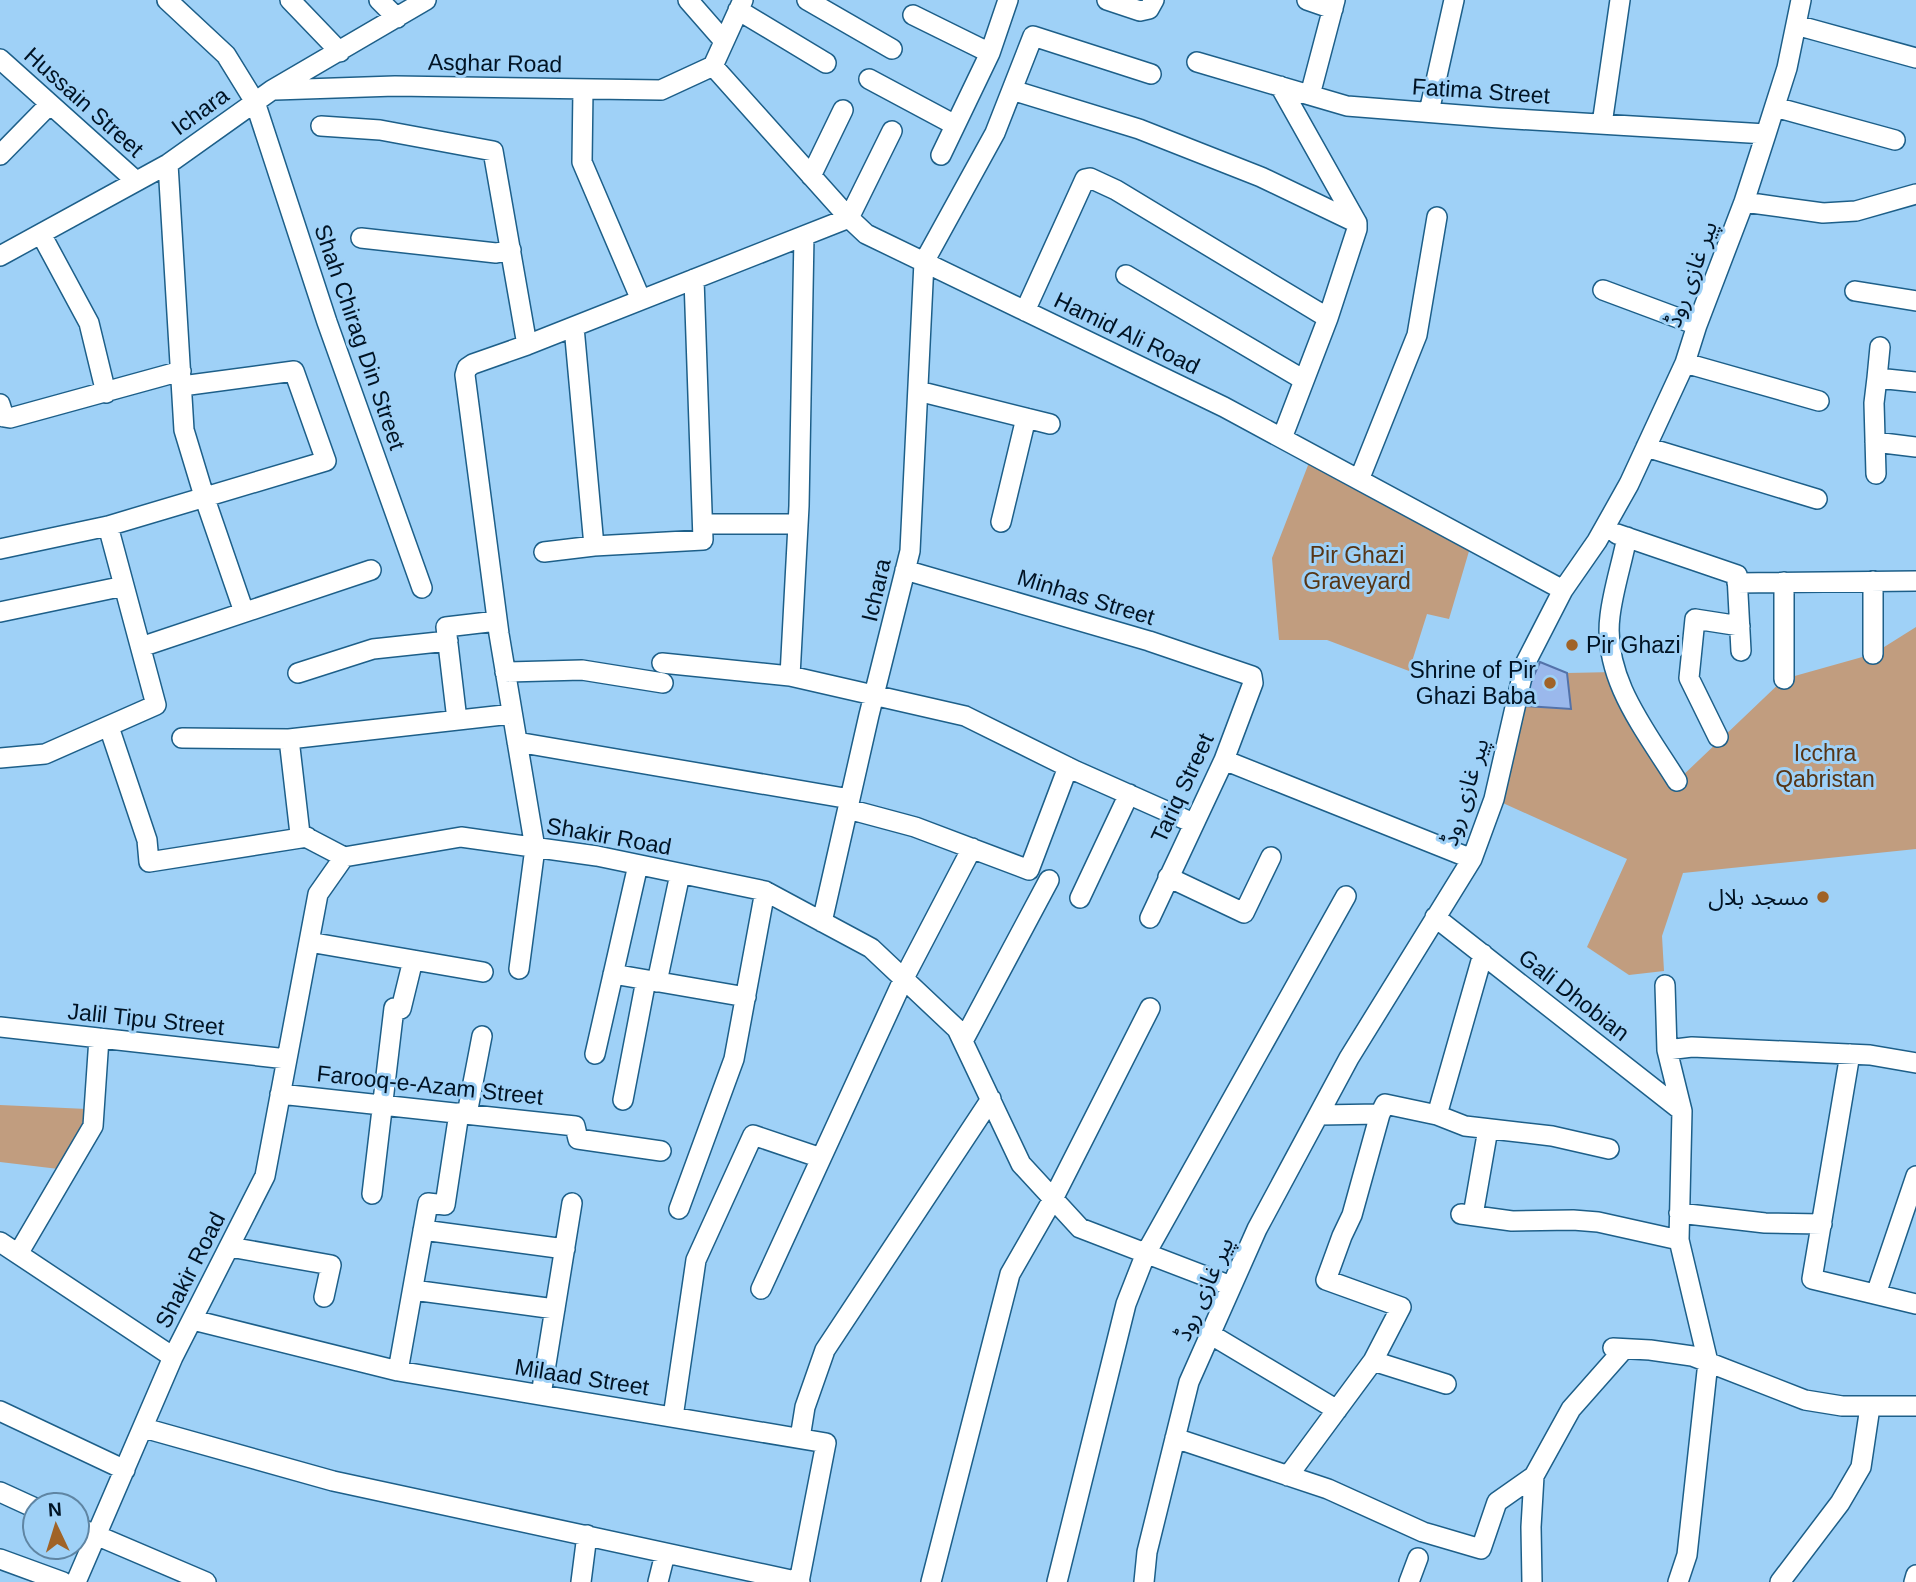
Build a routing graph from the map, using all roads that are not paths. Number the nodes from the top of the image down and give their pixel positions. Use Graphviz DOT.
graph roads {
  1 [pos="167,0"];
  2 [pos="290,0"];
  3 [pos="379,0"];
  4 [pos="426,0"];
  5 [pos="688,0"];
  6 [pos="807,0"];
  7 [pos="1008,0"];
  8 [pos="1107,0"];
  9 [pos="1154,0"];
  10 [pos="1307,0"];
  11 [pos="1454,0"];
  12 [pos="1620,0"];
  13 [pos="1801,0"];
  14 [pos="1334,4"];
  15 [pos="741,5"];
  16 [pos="910,7"];
  17 [pos="397,18"];
  18 [pos="1796,24"];
  19 [pos="723,40"];
  20 [pos="892,49"];
  21 [pos="340,52"];
  22 [pos="990,53"];
  23 [pos="1916,58"];
  24 [pos="0,60"];
  25 [pos="1197,62"];
  26 [pos="826,63"];
  27 [pos="713,66"];
  28 [pos="1151,75"];
  29 [pos="869,79"];
  30 [pos="1280,86"];
  31 [pos="583,89"];
  32 [pos="272,90"];
  33 [pos="1012,90"];
  34 [pos="1310,95"];
  35 [pos="255,102"];
  36 [pos="50,104"];
  37 [pos="1775,107"];
  38 [pos="843,110"];
  39 [pos="1429,112"];
  40 [pos="1602,124"];
  41 [pos="955,125"];
  42 [pos="321,126"];
  43 [pos="892,131"];
  44 [pos="1766,134"];
  45 [pos="1895,140"];
  46 [pos="0,155"];
  47 [pos="941,155"];
  48 [pos="168,164"];
  49 [pos="811,176"];
  50 [pos="136,181"];
  51 [pos="1916,194"];
  52 [pos="1744,202"];
  53 [pos="1437,217"];
  54 [pos="849,218"];
  55 [pos="1357,223"];
  56 [pos="41,234"];
  57 [pos="804,236"];
  58 [pos="361,238"];
  59 [pos="510,250"];
  60 [pos="0,256"];
  61 [pos="924,262"];
  62 [pos="1126,275"];
  63 [pos="694,279"];
  64 [pos="1603,290"];
  65 [pos="1855,291"];
  66 [pos="641,300"];
  67 [pos="1916,301"];
  68 [pos="1025,311"];
  69 [pos="1328,318"];
  70 [pos="1696,325"];
  71 [pos="573,327"];
  72 [pos="527,345"];
  73 [pos="1881,347"];
  74 [pos="1685,363"];
  75 [pos="1877,378"];
  76 [pos="182,379"];
  77 [pos="1304,380"];
  78 [pos="1916,382"];
  79 [pos="918,391"];
  80 [pos="106,393"];
  81 [pos="1819,401"];
  82 [pos="0,404"];
  83 [pos="1026,418"];
  84 [pos="1050,424"];
  85 [pos="1282,438"];
  86 [pos="1875,442"];
  87 [pos="1646,447"];
  88 [pos="1916,447"];
  89 [pos="1876,474"];
  90 [pos="1359,480"];
  91 [pos="204,496"];
  92 [pos="1817,499"];
  93 [pos="1001,522"];
  94 [pos="703,524"];
  95 [pos="798,524"];
  96 [pos="108,526"];
  97 [pos="1603,529"];
  98 [pos="1627,537"];
  99 [pos="594,546"];
  100 [pos="0,549"];
  101 [pos="544,552"];
  102 [pos="371,570"];
  103 [pos="905,570"];
  104 [pos="1872,581"];
  105 [pos="1916,581"];
  106 [pos="1784,582"];
  107 [pos="1738,583"];
  108 [pos="124,586"];
  109 [pos="422,588"];
  110 [pos="1563,590"];
  111 [pos="0,612"];
  112 [pos="244,612"];
  113 [pos="497,621"];
  114 [pos="1740,626"];
  115 [pos="448,641"];
  116 [pos="141,648"];
  117 [pos="1741,651"];
  118 [pos="1873,654"];
  119 [pos="505,672"];
  120 [pos="298,673"];
  121 [pos="790,676"];
  122 [pos="1252,676"];
  123 [pos="1784,679"];
  124 [pos="874,694"];
  125 [pos="512,714"];
  126 [pos="457,720"];
  127 [pos="109,727"];
  128 [pos="1718,737"];
  129 [pos="182,738"];
  130 [pos="289,739"];
  131 [pos="517,742"];
  132 [pos="0,758"];
  133 [pos="1224,761"];
  134 [pos="1068,767"];
  135 [pos="1677,781"];
  136 [pos="1129,794"];
  137 [pos="849,804"];
  138 [pos="1193,823"];
  139 [pos="307,838"];
  140 [pos="536,848"];
  141 [pos="972,848"];
  142 [pos="1271,857"];
  143 [pos="344,858"];
  144 [pos="1472,859"];
  145 [pos="638,865"];
  146 [pos="680,874"];
  147 [pos="1168,877"];
  148 [pos="1049,880"];
  149 [pos="765,891"];
  150 [pos="1346,896"];
  151 [pos="1080,898"];
  152 [pos="1435,917"];
  153 [pos="1150,918"];
  154 [pos="822,922"];
  155 [pos="309,942"];
  156 [pos="1483,954"];
  157 [pos="413,960"];
  158 [pos="519,969"];
  159 [pos="483,972"];
  160 [pos="613,974"];
  161 [pos="904,978"];
  162 [pos="651,981"];
  163 [pos="1665,985"];
  164 [pos="746,997"];
  165 [pos="1150,1008"];
  166 [pos="0,1027"];
  167 [pos="482,1036"];
  168 [pos="99,1038"];
  169 [pos="963,1041"];
  170 [pos="1667,1050"];
  171 [pos="595,1054"];
  172 [pos="1850,1054"];
  173 [pos="287,1059"];
  174 [pos="1916,1063"];
  175 [pos="280,1094"];
  176 [pos="991,1099"];
  177 [pos="624,1100"];
  178 [pos="384,1105"];
  179 [pos="1682,1111"];
  180 [pos="463,1114"];
  181 [pos="1380,1114"];
  182 [pos="1320,1115"];
  183 [pos="1437,1115"];
  184 [pos="1488,1129"];
  185 [pos="1609,1149"];
  186 [pos="661,1151"];
  187 [pos="821,1157"];
  188 [pos="1916,1176"];
  189 [pos="372,1194"];
  190 [pos="1053,1199"];
  191 [pos="572,1203"];
  192 [pos="679,1209"];
  193 [pos="1679,1213"];
  194 [pos="1822,1224"];
  195 [pos="423,1230"];
  196 [pos="1679,1240"];
  197 [pos="0,1242"];
  198 [pos="230,1247"];
  199 [pos="565,1249"];
  200 [pos="1146,1253"];
  201 [pos="18,1254"];
  202 [pos="1231,1286"];
  203 [pos="761,1289"];
  204 [pos="413,1290"];
  205 [pos="1876,1294"];
  206 [pos="324,1297"];
  207 [pos="1916,1304"];
  208 [pos="555,1309"];
  209 [pos="193,1320"];
  210 [pos="1210,1334"];
  211 [pos="173,1357"];
  212 [pos="1373,1361"];
  213 [pos="1708,1362"];
  214 [pos="398,1371"];
  215 [pos="1446,1384"];
  216 [pos="541,1395"];
  217 [pos="1916,1406"];
  218 [pos="1870,1407"];
  219 [pos="1337,1409"];
  220 [pos="0,1411"];
  221 [pos="673,1417"];
  222 [pos="144,1427"];
  223 [pos="800,1438"];
  224 [pos="1175,1438"];
  225 [pos="125,1470"];
  226 [pos="1288,1476"];
  227 [pos="1534,1476"];
  228 [pos="0,1492"];
  229 [pos="21,1502"];
  230 [pos="91,1533"];
  231 [pos="587,1535"];
  232 [pos="97,1536"];
  233 [pos="665,1554"];
  234 [pos="1418,1558"];
  235 [pos="0,1559"];
  236 [pos="725,1574"];
  237 [pos="1916,1575"];
  238 [pos="184,1578"];
  239 [pos="63,1582"];
  240 [pos="76,1582"];
  241 [pos="206,1582"];
  242 [pos="581,1582"];
  243 [pos="658,1582"];
  244 [pos="799,1582"];
  245 [pos="931,1582"];
  246 [pos="1057,1582"];
  247 [pos="1144,1582"];
  248 [pos="1409,1582"];
  249 [pos="1532,1582"];
  250 [pos="1678,1582"];
  251 [pos="1780,1582"];
  252 [pos="1914,1582"];
  1 -- 35 [label="street, Shah Chirag Din Street"];
  2 -- 21 [label="street"];
  3 -- 17 [label="street"];
  4 -- 17 [label="street, Ichara"];
  5 -- 19 [label="street"];
  6 -- 20 [label="street"];
  7 -- 22 [label="street"];
  8 -- 9 [label="street"];
  10 -- 14 [label="street"];
  11 -- 39 [label="street"];
  12 -- 40 [label="street"];
  13 -- 18 [label="street, پیر غازی روڈ"];
  14 -- 34 [label="street"];
  15 -- 19 [label="street"];
  15 -- 26 [label="street"];
  16 -- 22 [label="street"];
  17 -- 21 [label="street, Ichara"];
  18 -- 23 [label="street"];
  18 -- 37 [label="street, پیر غازی روڈ"];
  19 -- 27 [label="street"];
  21 -- 32 [label="street, Ichara"];
  22 -- 41 [label="street"];
  24 -- 36 [label="street, Hussain Street"];
  25 -- 30 [label="street, Fatima Street"];
  27 -- 31 [label="street, Asghar Road"];
  27 -- 49 [label="street, Hamid Ali Road"];
  28 -- 33 [label="street"];
  29 -- 41 [label="street"];
  30 -- 34 [label="street, Fatima Street"];
  30 -- 55 [label="street"];
  31 -- 32 [label="street, Asghar Road"];
  31 -- 66 [label="street"];
  32 -- 35 [label="street, Ichara"];
  33 -- 55 [label="street"];
  33 -- 61 [label="street"];
  34 -- 39 [label="street, Fatima Street"];
  35 -- 48 [label="street, Ichara"];
  35 -- 109 [label="street, Shah Chirag Din Street"];
  36 -- 46 [label="street"];
  36 -- 50 [label="street, Hussain Street"];
  37 -- 44 [label="street, پیر غازی روڈ"];
  37 -- 45 [label="street"];
  38 -- 49 [label="street"];
  39 -- 40 [label="street, Fatima Street"];
  40 -- 44 [label="street, Fatima Street"];
  41 -- 47 [label="street"];
  42 -- 59 [label="street"];
  43 -- 54 [label="street"];
  44 -- 52 [label="street, پیر غازی روڈ"];
  48 -- 50 [label="street, Ichara"];
  48 -- 76 [label="street"];
  49 -- 54 [label="street, Hamid Ali Road"];
  50 -- 56 [label="street, Ichara"];
  51 -- 52 [label="street"];
  52 -- 70 [label="street, پیر غازی روڈ"];
  53 -- 90 [label="street"];
  54 -- 57 [label="street"];
  54 -- 61 [label="street, Hamid Ali Road"];
  55 -- 69 [label="street"];
  56 -- 60 [label="street, Ichara"];
  56 -- 80 [label="street"];
  57 -- 63 [label="street"];
  57 -- 95 [label="street"];
  58 -- 59 [label="street"];
  59 -- 72 [label="street"];
  61 -- 68 [label="street, Hamid Ali Road"];
  61 -- 79 [label="street, Ichara"];
  62 -- 77 [label="street"];
  63 -- 66 [label="street"];
  63 -- 94 [label="street"];
  64 -- 70 [label="street"];
  65 -- 67 [label="street"];
  66 -- 71 [label="street"];
  68 -- 69 [label="street"];
  68 -- 85 [label="street, Hamid Ali Road"];
  69 -- 77 [label="street"];
  70 -- 74 [label="street, پیر غازی روڈ"];
  71 -- 72 [label="street"];
  71 -- 99 [label="street"];
  72 -- 113 [label="street"];
  73 -- 75 [label="street"];
  74 -- 81 [label="street"];
  74 -- 87 [label="street, پیر غازی روڈ"];
  75 -- 78 [label="street"];
  75 -- 86 [label="street"];
  76 -- 80 [label="street"];
  76 -- 91 [label="street"];
  76 -- 91 [label="street"];
  77 -- 85 [label="street"];
  79 -- 83 [label="street"];
  79 -- 103 [label="street, Ichara"];
  80 -- 82 [label="street"];
  83 -- 84 [label="street"];
  83 -- 93 [label="street"];
  85 -- 90 [label="street, Hamid Ali Road"];
  86 -- 88 [label="street"];
  86 -- 89 [label="street"];
  87 -- 92 [label="street"];
  87 -- 97 [label="street, پیر غازی روڈ"];
  90 -- 110 [label="street, Hamid Ali Road"];
  91 -- 96 [label="street"];
  91 -- 112 [label="street"];
  94 -- 95 [label="street"];
  94 -- 99 [label="street"];
  95 -- 121 [label="street"];
  96 -- 100 [label="street"];
  96 -- 108 [label="street"];
  97 -- 98 [label="street"];
  97 -- 110 [label="street, پیر غازی روڈ"];
  98 -- 107 [label="street"];
  98 -- 135 [label="street"];
  99 -- 101 [label="street"];
  102 -- 112 [label="street"];
  103 -- 122 [label="street, Minhas Street"];
  103 -- 124 [label="street, Ichara"];
  104 -- 105 [label="street"];
  104 -- 106 [label="street"];
  104 -- 118 [label="street"];
  106 -- 107 [label="street"];
  106 -- 123 [label="street"];
  107 -- 114 [label="street"];
  108 -- 111 [label="street"];
  108 -- 116 [label="street"];
  110 -- 144 [label="street, پیر غازی روڈ"];
  112 -- 116 [label="street"];
  113 -- 115 [label="street"];
  113 -- 119 [label="street"];
  114 -- 117 [label="street"];
  114 -- 128 [label="street"];
  115 -- 120 [label="street"];
  115 -- 126 [label="street"];
  116 -- 127 [label="street"];
  119 -- 121 [label="street"];
  119 -- 125 [label="street"];
  121 -- 124 [label="street"];
  122 -- 133 [label="street, Tariq Street"];
  124 -- 134 [label="street"];
  124 -- 137 [label="street, Ichara"];
  125 -- 126 [label="street"];
  125 -- 131 [label="street"];
  126 -- 130 [label="street"];
  127 -- 132 [label="street"];
  127 -- 139 [label="street"];
  129 -- 130 [label="street"];
  130 -- 139 [label="street"];
  131 -- 137 [label="street"];
  131 -- 140 [label="street"];
  133 -- 138 [label="street, Tariq Street"];
  133 -- 144 [label="street"];
  134 -- 136 [label="street"];
  134 -- 141 [label="street"];
  136 -- 138 [label="street"];
  136 -- 151 [label="street"];
  137 -- 141 [label="street"];
  137 -- 154 [label="street, Ichara"];
  138 -- 147 [label="street, Tariq Street"];
  139 -- 143 [label="street"];
  140 -- 143 [label="street, Shakir Road"];
  140 -- 145 [label="street, Shakir Road"];
  140 -- 158 [label="street"];
  141 -- 161 [label="street"];
  142 -- 147 [label="street"];
  143 -- 155 [label="street, Shakir Road"];
  144 -- 152 [label="street, پیر غازی روڈ"];
  145 -- 146 [label="street, Shakir Road"];
  145 -- 160 [label="street"];
  146 -- 149 [label="street, Shakir Road"];
  146 -- 162 [label="street"];
  147 -- 153 [label="street, Tariq Street"];
  148 -- 169 [label="street"];
  149 -- 154 [label="street, Shakir Road"];
  149 -- 164 [label="street"];
  150 -- 200 [label="street"];
  152 -- 156 [label="street, Gali Dhobian"];
  152 -- 182 [label="street, پیر غازی روڈ"];
  154 -- 161 [label="street, Shakir Road"];
  155 -- 157 [label="street"];
  155 -- 173 [label="street, Shakir Road"];
  156 -- 179 [label="street, Gali Dhobian"];
  156 -- 183 [label="street"];
  157 -- 159 [label="street"];
  157 -- 178 [label="street"];
  160 -- 162 [label="street"];
  160 -- 171 [label="street"];
  161 -- 169 [label="street, Shakir Road"];
  161 -- 187 [label="street"];
  162 -- 164 [label="street"];
  162 -- 177 [label="street"];
  163 -- 170 [label="street"];
  164 -- 192 [label="street"];
  165 -- 190 [label="street"];
  166 -- 168 [label="street, Jalil Tipu Street"];
  167 -- 180 [label="street"];
  168 -- 173 [label="street, Jalil Tipu Street"];
  168 -- 201 [label="street"];
  169 -- 176 [label="street, Shakir Road"];
  170 -- 172 [label="street"];
  170 -- 179 [label="street"];
  172 -- 174 [label="street"];
  172 -- 194 [label="street"];
  173 -- 175 [label="street, Shakir Road"];
  175 -- 178 [label="street, Farooq-e-Azam Street"];
  175 -- 198 [label="street, Shakir Road"];
  176 -- 190 [label="street, Shakir Road"];
  176 -- 223 [label="street"];
  178 -- 180 [label="street, Farooq-e-Azam Street"];
  178 -- 189 [label="street"];
  179 -- 193 [label="street"];
  180 -- 186 [label="street, Farooq-e-Azam Street"];
  180 -- 195 [label="street"];
  181 -- 182 [label="street"];
  181 -- 183 [label="street"];
  181 -- 212 [label="street"];
  182 -- 202 [label="street, پیر غازی روڈ"];
  183 -- 184 [label="street"];
  184 -- 185 [label="street"];
  184 -- 196 [label="street"];
  187 -- 203 [label="street"];
  187 -- 221 [label="street"];
  188 -- 205 [label="street"];
  190 -- 200 [label="street, Shakir Road"];
  190 -- 245 [label="street"];
  191 -- 199 [label="street"];
  193 -- 194 [label="street"];
  193 -- 196 [label="street"];
  194 -- 205 [label="street"];
  195 -- 199 [label="street"];
  195 -- 204 [label="street"];
  196 -- 213 [label="street"];
  197 -- 201 [label="street"];
  198 -- 206 [label="street"];
  198 -- 209 [label="street, Shakir Road"];
  199 -- 208 [label="street"];
  200 -- 202 [label="street, Shakir Road"];
  200 -- 246 [label="street"];
  201 -- 211 [label="street"];
  202 -- 210 [label="street, پیر غازی روڈ"];
  204 -- 208 [label="street"];
  204 -- 214 [label="street"];
  205 -- 207 [label="street"];
  208 -- 216 [label="street"];
  209 -- 211 [label="street, Shakir Road"];
  209 -- 214 [label="street, Milaad Street"];
  210 -- 219 [label="street"];
  210 -- 224 [label="street, پیر غازی روڈ"];
  211 -- 222 [label="street, Shakir Road"];
  212 -- 215 [label="street"];
  212 -- 219 [label="street"];
  213 -- 218 [label="street"];
  213 -- 227 [label="street"];
  213 -- 250 [label="street"];
  214 -- 216 [label="street, Milaad Street"];
  216 -- 221 [label="street, Milaad Street"];
  217 -- 218 [label="street"];
  218 -- 251 [label="street"];
  219 -- 226 [label="street"];
  220 -- 225 [label="street"];
  221 -- 223 [label="street, Milaad Street"];
  222 -- 225 [label="street, Shakir Road"];
  222 -- 231 [label="street"];
  223 -- 244 [label="street, Milaad Street"];
  224 -- 226 [label="street"];
  224 -- 247 [label="street, پیر غازی روڈ"];
  225 -- 232 [label="street, Shakir Road"];
  226 -- 227 [label="street"];
  227 -- 249 [label="street"];
  228 -- 229 [label="street"];
  230 -- 232 [label="street"];
  231 -- 233 [label="street"];
  231 -- 242 [label="street"];
  232 -- 238 [label="street"];
  232 -- 240 [label="street, Shakir Road"];
  233 -- 236 [label="street"];
  233 -- 243 [label="street"];
  234 -- 248 [label="street"];
  235 -- 239 [label="street"];
  236 -- 244 [label="street"];
  237 -- 252 [label="street"];
  238 -- 241 [label="street"];
}
